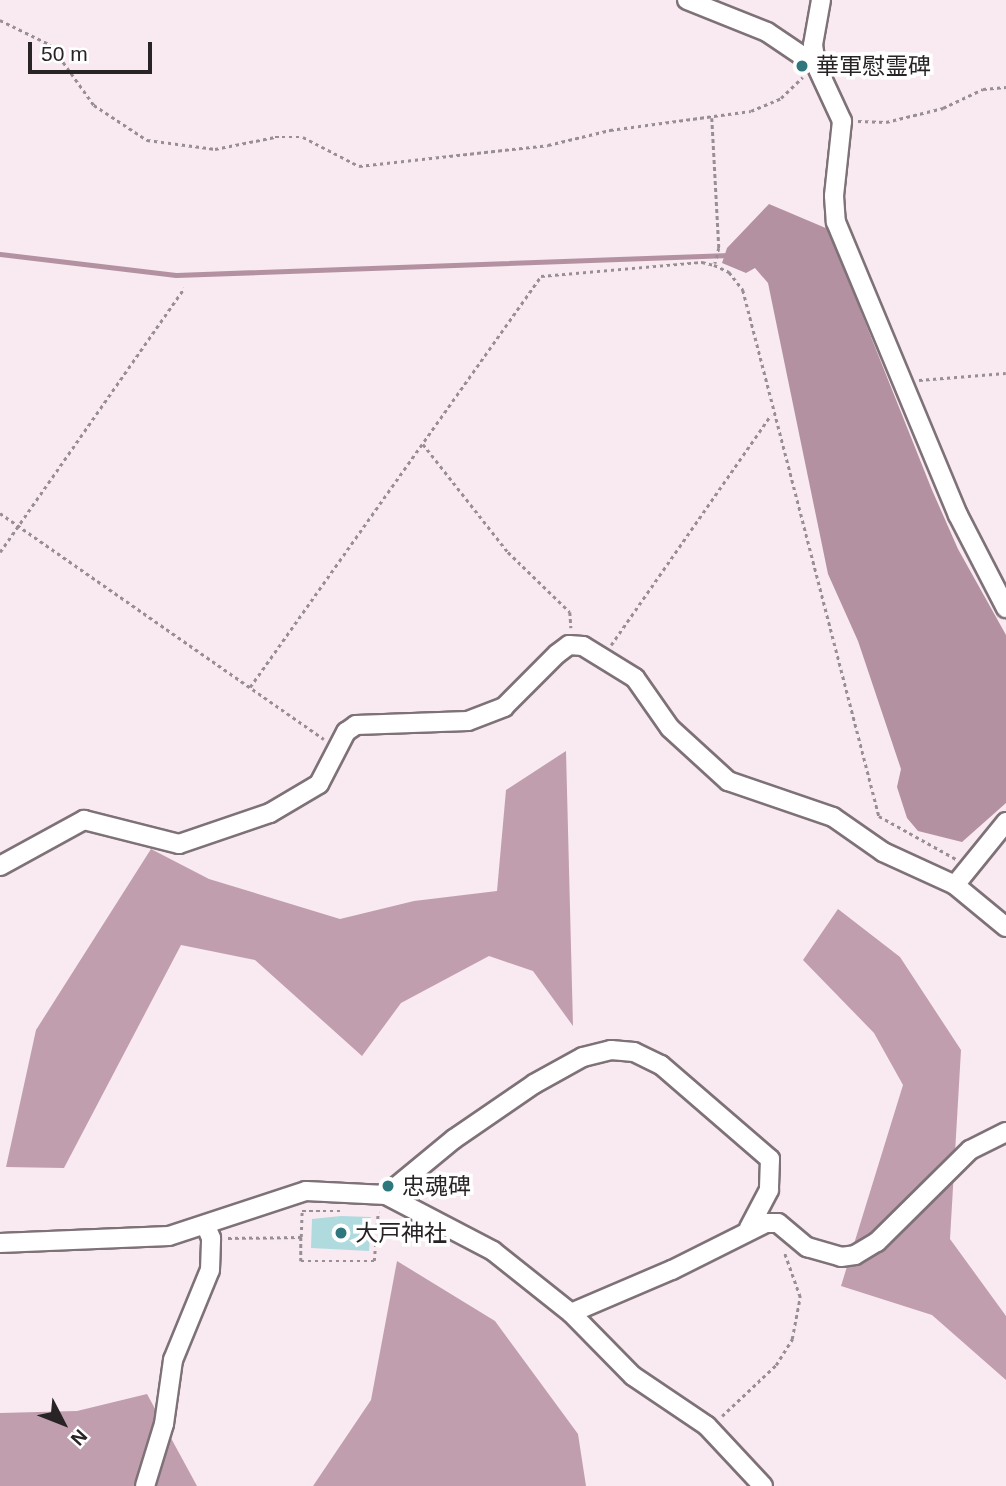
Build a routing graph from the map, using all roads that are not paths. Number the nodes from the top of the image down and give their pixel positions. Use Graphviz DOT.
graph roads {
  1 [pos="687,0"];
  2 [pos="821,0"];
  3 [pos="816,65"];
  4 [pos="1006,608"];
  5 [pos="1006,822"];
  6 [pos="0,866"];
  7 [pos="956,885"];
  8 [pos="1006,927"];
  9 [pos="1006,1132"];
  10 [pos="386,1195"];
  11 [pos="758,1225"];
  12 [pos="208,1232"];
  13 [pos="0,1243"];
  14 [pos="571,1313"];
  15 [pos="145,1486"];
  16 [pos="763,1486"];
  1 -- 3 [label="street"];
  2 -- 3 [label="street"];
  3 -- 4 [label="street"];
  5 -- 7 [label="street"];
  6 -- 7 [label="street"];
  7 -- 8 [label="street"];
  9 -- 11 [label="street"];
  10 -- 11 [label="street"];
  10 -- 12 [label="street"];
  10 -- 14 [label="street"];
  11 -- 14 [label="street"];
  12 -- 13 [label="street"];
  12 -- 15 [label="street"];
  14 -- 16 [label="street"];
}
